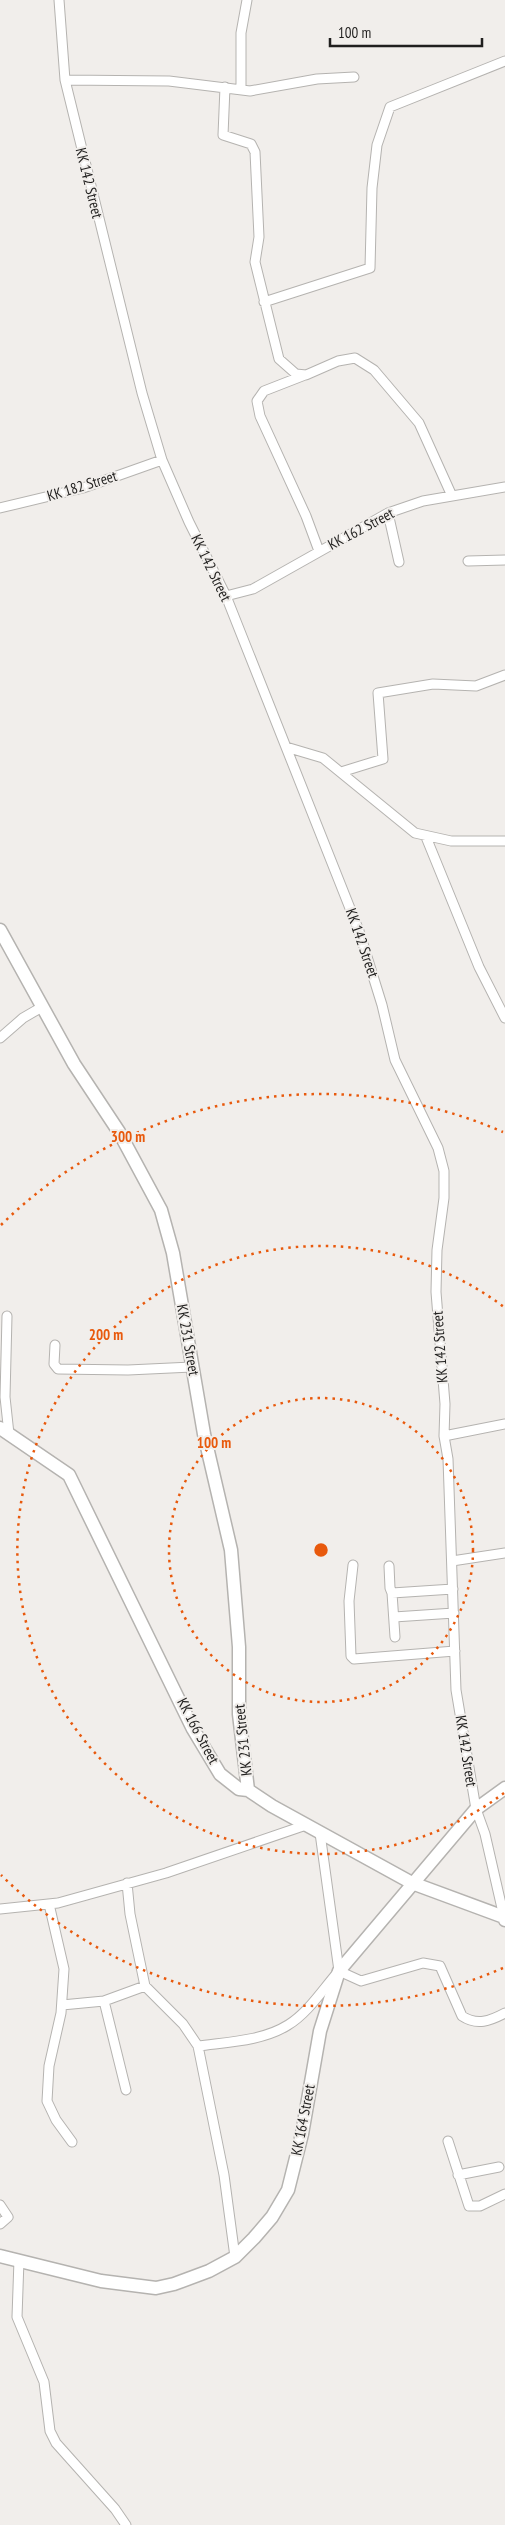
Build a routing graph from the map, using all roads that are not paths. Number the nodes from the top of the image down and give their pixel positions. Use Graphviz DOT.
graph roads {
  1 [pos="59,0"];
  2 [pos="248,0"];
  3 [pos="505,61"];
  4 [pos="354,77"];
  5 [pos="65,80"];
  6 [pos="225,87"];
  7 [pos="241,89"];
  8 [pos="264,302"];
  9 [pos="306,375"];
  10 [pos="162,460"];
  11 [pos="505,487"];
  12 [pos="452,496"];
  13 [pos="0,508"];
  14 [pos="388,514"];
  15 [pos="320,551"];
  16 [pos="505,560"];
  17 [pos="468,561"];
  18 [pos="399,562"];
  19 [pos="226,596"];
  20 [pos="505,675"];
  21 [pos="286,747"];
  22 [pos="341,772"];
  23 [pos="426,837"];
  24 [pos="505,841"];
  25 [pos="0,930"];
  26 [pos="42,1007"];
  27 [pos="505,1018"];
  28 [pos="0,1038"];
  29 [pos="7,1316"];
  30 [pos="55,1345"];
  31 [pos="192,1367"];
  32 [pos="505,1424"];
  33 [pos="5,1431"];
  34 [pos="444,1436"];
  35 [pos="505,1553"];
  36 [pos="452,1561"];
  37 [pos="353,1565"];
  38 [pos="389,1566"];
  39 [pos="453,1589"];
  40 [pos="392,1593"];
  41 [pos="454,1613"];
  42 [pos="394,1617"];
  43 [pos="395,1637"];
  44 [pos="455,1652"];
  45 [pos="505,1788"];
  46 [pos="248,1790"];
  47 [pos="476,1809"];
  48 [pos="306,1825"];
  49 [pos="320,1833"];
  50 [pos="412,1883"];
  51 [pos="127,1884"];
  52 [pos="502,1896"];
  53 [pos="48,1904"];
  54 [pos="0,1910"];
  55 [pos="504,1918"];
  56 [pos="339,1971"];
  57 [pos="145,1986"];
  58 [pos="104,2001"];
  59 [pos="62,2005"];
  60 [pos="505,2013"];
  61 [pos="198,2046"];
  62 [pos="126,2090"];
  63 [pos="448,2141"];
  64 [pos="72,2142"];
  65 [pos="498,2167"];
  66 [pos="458,2175"];
  67 [pos="505,2194"];
  68 [pos="0,2206"];
  69 [pos="0,2224"];
  70 [pos="0,2256"];
  71 [pos="235,2257"];
  72 [pos="18,2260"];
  73 [pos="126,2525"];
  1 -- 5 [label="street, KK 142 Street"];
  2 -- 7 [label="street"];
  3 -- 8 [label="street"];
  4 -- 7 [label="street"];
  5 -- 6 [label="street"];
  5 -- 10 [label="street, KK 142 Street"];
  6 -- 7 [label="street"];
  6 -- 8 [label="street"];
  8 -- 9 [label="street"];
  9 -- 12 [label="street"];
  9 -- 15 [label="street"];
  10 -- 13 [label="street, KK 182 Street"];
  10 -- 19 [label="street, KK 142 Street"];
  11 -- 12 [label="street, KK 162 Street"];
  12 -- 14 [label="street, KK 162 Street"];
  14 -- 15 [label="street, KK 162 Street"];
  14 -- 18 [label="street"];
  15 -- 19 [label="street, KK 162 Street"];
  16 -- 17 [label="street"];
  19 -- 21 [label="street, KK 142 Street"];
  20 -- 22 [label="street"];
  21 -- 22 [label="street"];
  21 -- 34 [label="street, KK 142 Street"];
  22 -- 23 [label="street"];
  23 -- 24 [label="street"];
  23 -- 27 [label="street"];
  25 -- 26 [label="street, KK 231 Street"];
  26 -- 28 [label="street"];
  26 -- 31 [label="street, KK 231 Street"];
  29 -- 33 [label="street"];
  30 -- 31 [label="street"];
  31 -- 46 [label="street, KK 231 Street"];
  32 -- 34 [label="street"];
  33 -- 46 [label="street, KK 166 Street"];
  34 -- 36 [label="street, KK 142 Street"];
  35 -- 36 [label="street"];
  36 -- 39 [label="street, KK 142 Street"];
  37 -- 44 [label="street"];
  38 -- 40 [label="street"];
  39 -- 40 [label="street"];
  39 -- 41 [label="street, KK 142 Street"];
  40 -- 42 [label="street"];
  41 -- 42 [label="street"];
  41 -- 44 [label="street, KK 142 Street"];
  42 -- 43 [label="street"];
  44 -- 47 [label="street, KK 142 Street"];
  45 -- 47 [label="street, KK 164 Street"];
  46 -- 48 [label="street, KK 166 Street"];
  47 -- 50 [label="street, KK 164 Street"];
  47 -- 52 [label="street, KK 142 Street"];
  48 -- 49 [label="street, KK 166 Street"];
  48 -- 51 [label="street"];
  49 -- 50 [label="street, KK 166 Street"];
  49 -- 56 [label="street"];
  50 -- 55 [label="street, KK 166 Street"];
  50 -- 56 [label="street, KK 164 Street"];
  51 -- 53 [label="street"];
  51 -- 57 [label="street"];
  52 -- 55 [label="street, KK 142 Street"];
  53 -- 54 [label="street"];
  53 -- 59 [label="street"];
  56 -- 60 [label="street"];
  56 -- 61 [label="street"];
  56 -- 71 [label="street, KK 164 Street"];
  57 -- 58 [label="street"];
  57 -- 61 [label="street"];
  58 -- 59 [label="street"];
  58 -- 62 [label="street"];
  59 -- 64 [label="street"];
  61 -- 71 [label="street"];
  63 -- 66 [label="street"];
  65 -- 66 [label="street"];
  66 -- 67 [label="street"];
  68 -- 69 [label="street"];
  70 -- 72 [label="street, KK 164 Street"];
  71 -- 72 [label="street, KK 164 Street"];
  72 -- 73 [label="street"];
}
